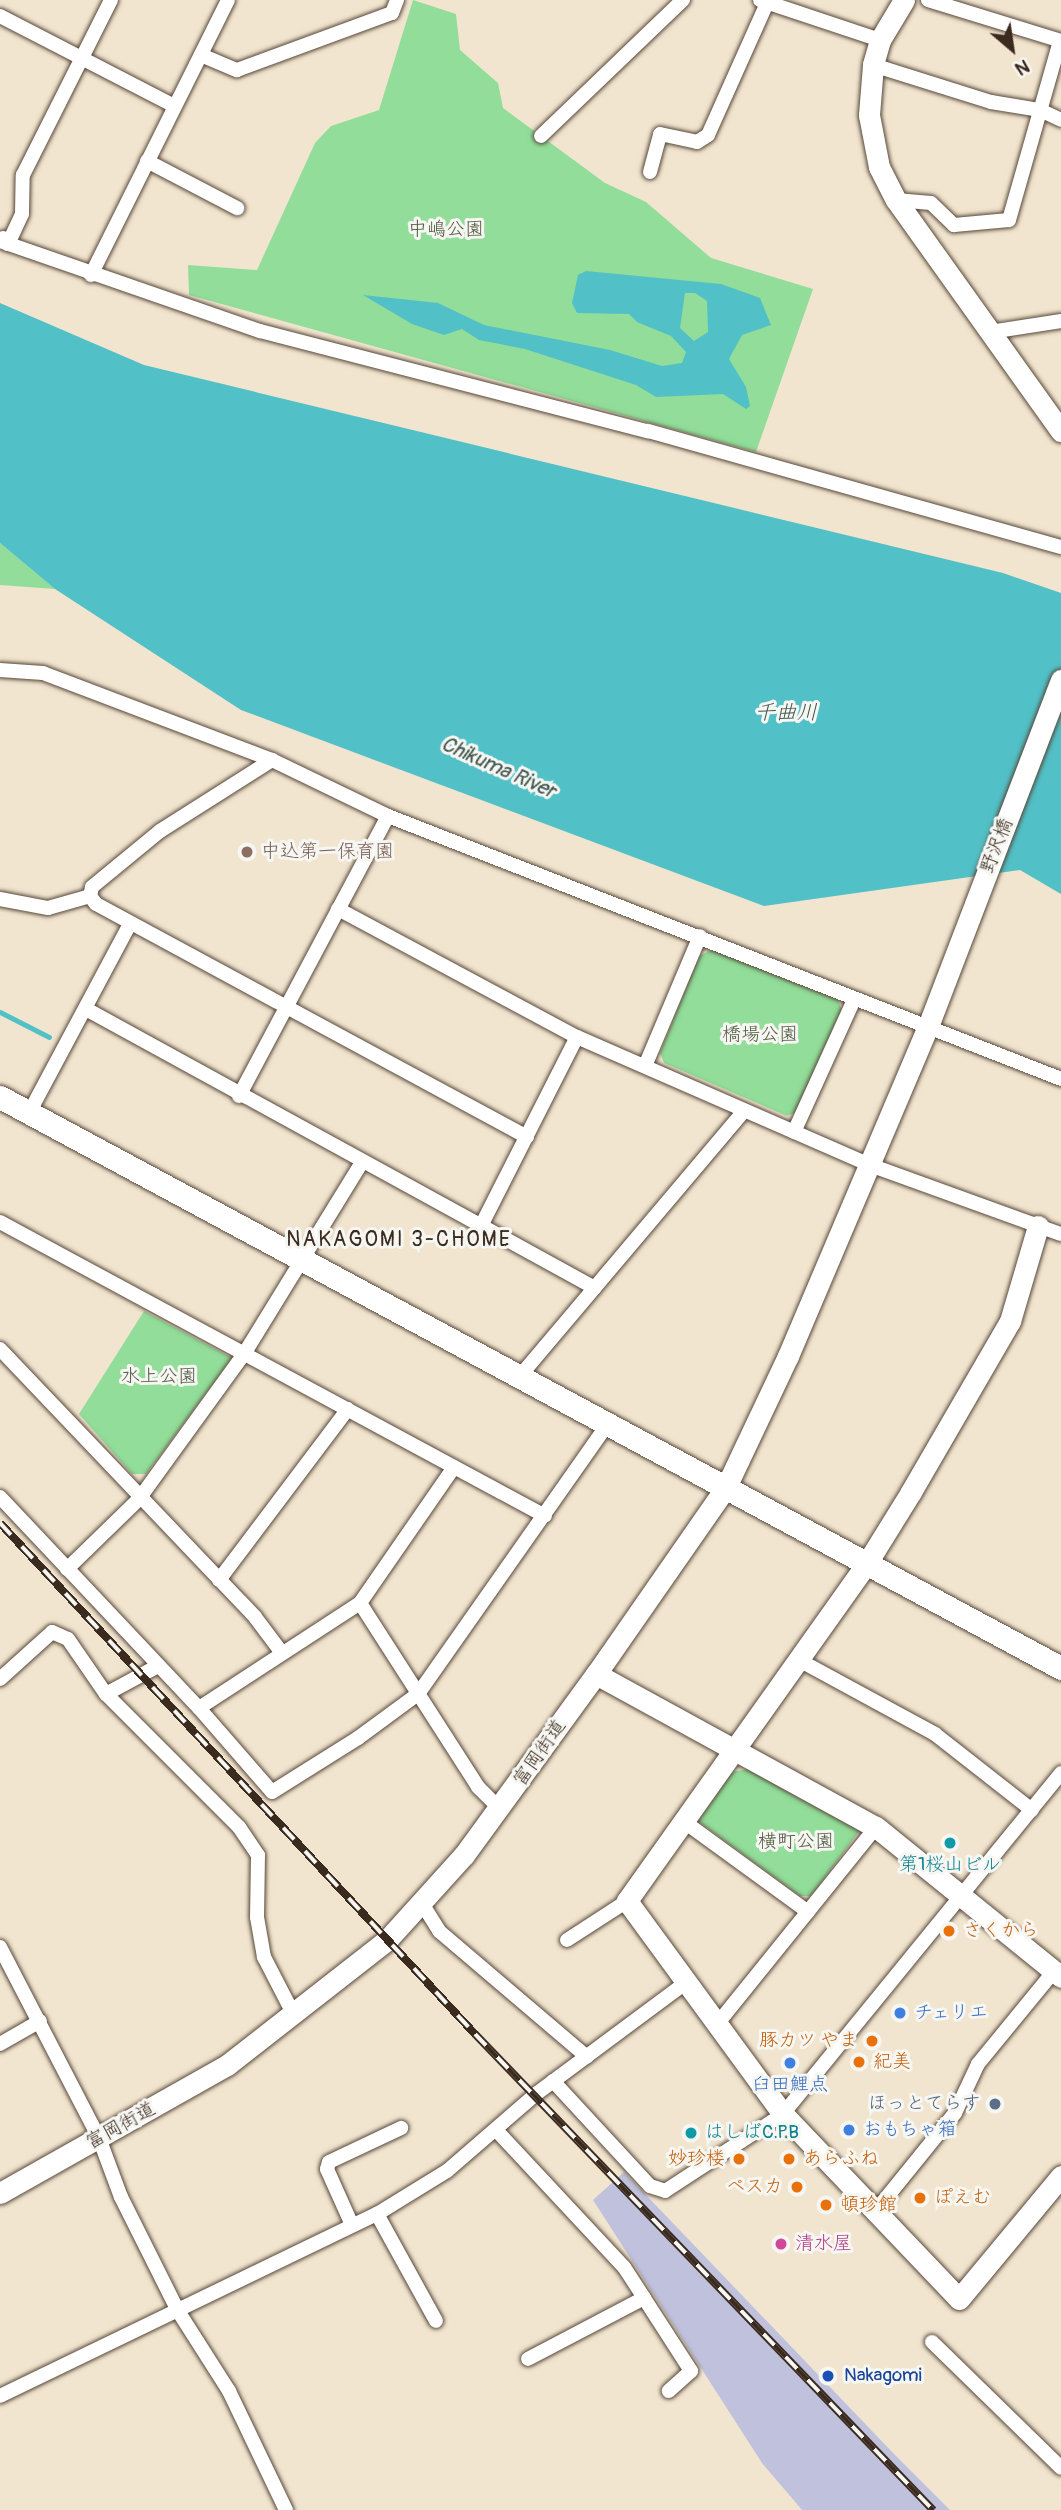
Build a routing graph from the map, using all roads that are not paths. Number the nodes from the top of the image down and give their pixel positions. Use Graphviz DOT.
graph roads {
  1 [pos="111,0"];
  2 [pos="228,0"];
  3 [pos="397,0"];
  4 [pos="682,0"];
  5 [pos="904,0"];
  6 [pos="928,0"];
  7 [pos="764,1"];
  8 [pos="0,16"];
  9 [pos="880,40"];
  10 [pos="1061,41"];
  11 [pos="201,55"];
  12 [pos="80,57"];
  13 [pos="873,65"];
  14 [pos="174,106"];
  15 [pos="1040,110"];
  16 [pos="1061,120"];
  17 [pos="541,136"];
  18 [pos="146,161"];
  19 [pos="650,172"];
  20 [pos="896,200"];
  21 [pos="237,208"];
  22 [pos="3,240"];
  23 [pos="90,275"];
  24 [pos="1061,321"];
  25 [pos="990,332"];
  26 [pos="1061,431"];
  27 [pos="1061,547"];
  28 [pos="0,670"];
  29 [pos="1061,680"];
  30 [pos="272,760"];
  31 [pos="388,816"];
  32 [pos="90,896"];
  33 [pos="0,899"];
  34 [pos="338,909"];
  35 [pos="130,923"];
  36 [pos="700,936"];
  37 [pos="854,1000"];
  38 [pos="287,1005"];
  39 [pos="86,1009"];
  40 [pos="930,1021"];
  41 [pos="577,1037"];
  42 [pos="645,1066"];
  43 [pos="1061,1079"];
  44 [pos="239,1096"];
  45 [pos="0,1097"];
  46 [pos="744,1111"];
  47 [pos="29,1113"];
  48 [pos="794,1132"];
  49 [pos="527,1137"];
  50 [pos="362,1162"];
  51 [pos="870,1165"];
  52 [pos="2,1226"];
  53 [pos="481,1226"];
  54 [pos="1038,1226"];
  55 [pos="1061,1234"];
  56 [pos="303,1260"];
  57 [pos="595,1288"];
  58 [pos="0,1349"];
  59 [pos="244,1354"];
  60 [pos="520,1376"];
  61 [pos="348,1409"];
  62 [pos="608,1424"];
  63 [pos="454,1467"];
  64 [pos="726,1487"];
  65 [pos="0,1497"];
  66 [pos="139,1499"];
  67 [pos="545,1516"];
  68 [pos="867,1563"];
  69 [pos="67,1569"];
  70 [pos="219,1580"];
  71 [pos="360,1603"];
  72 [pos="282,1653"];
  73 [pos="797,1659"];
  74 [pos="158,1666"];
  75 [pos="1061,1668"];
  76 [pos="596,1674"];
  77 [pos="0,1679"];
  78 [pos="106,1694"];
  79 [pos="418,1694"];
  80 [pos="199,1708"];
  81 [pos="735,1752"];
  82 [pos="1061,1773"];
  83 [pos="500,1809"];
  84 [pos="1032,1810"];
  85 [pos="685,1823"];
  86 [pos="876,1827"];
  87 [pos="962,1895"];
  88 [pos="627,1901"];
  89 [pos="423,1905"];
  90 [pos="808,1912"];
  91 [pos="567,1940"];
  92 [pos="0,1947"];
  93 [pos="1058,1974"];
  94 [pos="687,1982"];
  95 [pos="294,2015"];
  96 [pos="40,2021"];
  97 [pos="718,2023"];
  98 [pos="0,2044"];
  99 [pos="587,2057"];
  100 [pos="553,2081"];
  101 [pos="783,2114"];
  102 [pos="401,2128"];
  103 [pos="497,2131"];
  104 [pos="99,2138"];
  105 [pos="1061,2176"];
  106 [pos="0,2193"];
  107 [pos="874,2213"];
  108 [pos="377,2214"];
  109 [pos="352,2225"];
  110 [pos="644,2298"];
  111 [pos="178,2311"];
  112 [pos="436,2321"];
  113 [pos="932,2342"];
  114 [pos="528,2359"];
  115 [pos="669,2391"];
  116 [pos="0,2396"];
  117 [pos="1061,2468"];
  118 [pos="286,2510"];
  1 -- 12 [label="street"];
  2 -- 11 [label="street"];
  3 -- 11 [label="street"];
  4 -- 17 [label="street"];
  5 -- 9 [label="street"];
  6 -- 10 [label="street"];
  7 -- 9 [label="street"];
  7 -- 19 [label="street"];
  8 -- 12 [label="street"];
  9 -- 13 [label="street"];
  10 -- 15 [label="street"];
  11 -- 14 [label="street"];
  12 -- 14 [label="street"];
  12 -- 22 [label="street"];
  13 -- 15 [label="street"];
  13 -- 20 [label="street"];
  14 -- 18 [label="street"];
  15 -- 16 [label="street"];
  15 -- 20 [label="street"];
  18 -- 21 [label="street"];
  18 -- 23 [label="street"];
  20 -- 25 [label="street"];
  22 -- 23 [label="street"];
  23 -- 27 [label="street"];
  24 -- 25 [label="street"];
  25 -- 26 [label="street"];
  28 -- 30 [label="street"];
  29 -- 40 [label="street, 野沢橋"];
  30 -- 31 [label="street"];
  30 -- 32 [label="street"];
  31 -- 34 [label="street"];
  31 -- 36 [label="street"];
  32 -- 33 [label="street"];
  32 -- 35 [label="street"];
  34 -- 38 [label="street"];
  34 -- 41 [label="street"];
  35 -- 38 [label="street"];
  35 -- 39 [label="street"];
  36 -- 37 [label="street"];
  36 -- 42 [label="street"];
  37 -- 40 [label="street"];
  37 -- 48 [label="street"];
  38 -- 44 [label="street"];
  38 -- 49 [label="street"];
  39 -- 44 [label="street"];
  39 -- 47 [label="street"];
  40 -- 43 [label="street"];
  40 -- 51 [label="street, 野沢橋"];
  41 -- 42 [label="street"];
  41 -- 49 [label="street"];
  42 -- 46 [label="street"];
  44 -- 50 [label="street"];
  45 -- 47 [label="main road"];
  46 -- 48 [label="street"];
  46 -- 57 [label="street"];
  47 -- 56 [label="main road"];
  48 -- 51 [label="street"];
  49 -- 53 [label="street"];
  50 -- 53 [label="street"];
  50 -- 56 [label="street"];
  51 -- 54 [label="street"];
  51 -- 64 [label="street, 富岡街道"];
  52 -- 59 [label="street"];
  53 -- 57 [label="street"];
  54 -- 55 [label="street"];
  54 -- 68 [label="street"];
  56 -- 59 [label="street"];
  56 -- 60 [label="main road"];
  57 -- 60 [label="street"];
  58 -- 66 [label="street"];
  59 -- 61 [label="street"];
  59 -- 66 [label="street"];
  60 -- 62 [label="main road"];
  61 -- 63 [label="street"];
  61 -- 70 [label="street"];
  62 -- 64 [label="main road"];
  62 -- 67 [label="street"];
  63 -- 67 [label="street"];
  63 -- 71 [label="street"];
  64 -- 68 [label="main road"];
  64 -- 76 [label="street, 富岡街道"];
  65 -- 69 [label="street"];
  66 -- 69 [label="street"];
  66 -- 70 [label="street"];
  67 -- 79 [label="street"];
  68 -- 73 [label="street"];
  68 -- 75 [label="main road"];
  69 -- 74 [label="street"];
  70 -- 72 [label="street"];
  71 -- 72 [label="street"];
  71 -- 79 [label="street"];
  72 -- 80 [label="street"];
  73 -- 81 [label="street"];
  73 -- 84 [label="street"];
  74 -- 78 [label="street"];
  74 -- 80 [label="street"];
  76 -- 81 [label="street"];
  76 -- 83 [label="street, 富岡街道"];
  77 -- 78 [label="street"];
  78 -- 95 [label="street"];
  79 -- 80 [label="street"];
  79 -- 83 [label="street"];
  81 -- 85 [label="street"];
  81 -- 86 [label="street"];
  82 -- 84 [label="street"];
  83 -- 89 [label="street, 富岡街道"];
  84 -- 87 [label="street"];
  85 -- 88 [label="street"];
  85 -- 90 [label="street"];
  86 -- 87 [label="street"];
  86 -- 90 [label="street"];
  87 -- 93 [label="street"];
  87 -- 101 [label="street"];
  88 -- 91 [label="street"];
  88 -- 94 [label="street"];
  89 -- 95 [label="street, 富岡街道"];
  89 -- 99 [label="street"];
  90 -- 97 [label="street"];
  92 -- 96 [label="street"];
  93 -- 107 [label="street"];
  94 -- 97 [label="street"];
  94 -- 99 [label="street"];
  95 -- 104 [label="street, 富岡街道"];
  96 -- 98 [label="street"];
  96 -- 104 [label="street"];
  97 -- 101 [label="street"];
  99 -- 100 [label="street"];
  100 -- 101 [label="street"];
  100 -- 103 [label="street"];
  101 -- 107 [label="street"];
  102 -- 109 [label="street"];
  103 -- 108 [label="street"];
  103 -- 110 [label="street"];
  104 -- 106 [label="street, 富岡街道"];
  104 -- 111 [label="street"];
  105 -- 107 [label="street"];
  108 -- 109 [label="street"];
  108 -- 112 [label="street"];
  109 -- 111 [label="street"];
  110 -- 114 [label="street"];
  110 -- 115 [label="street"];
  111 -- 116 [label="street"];
  111 -- 118 [label="street"];
  113 -- 117 [label="street"];
}
